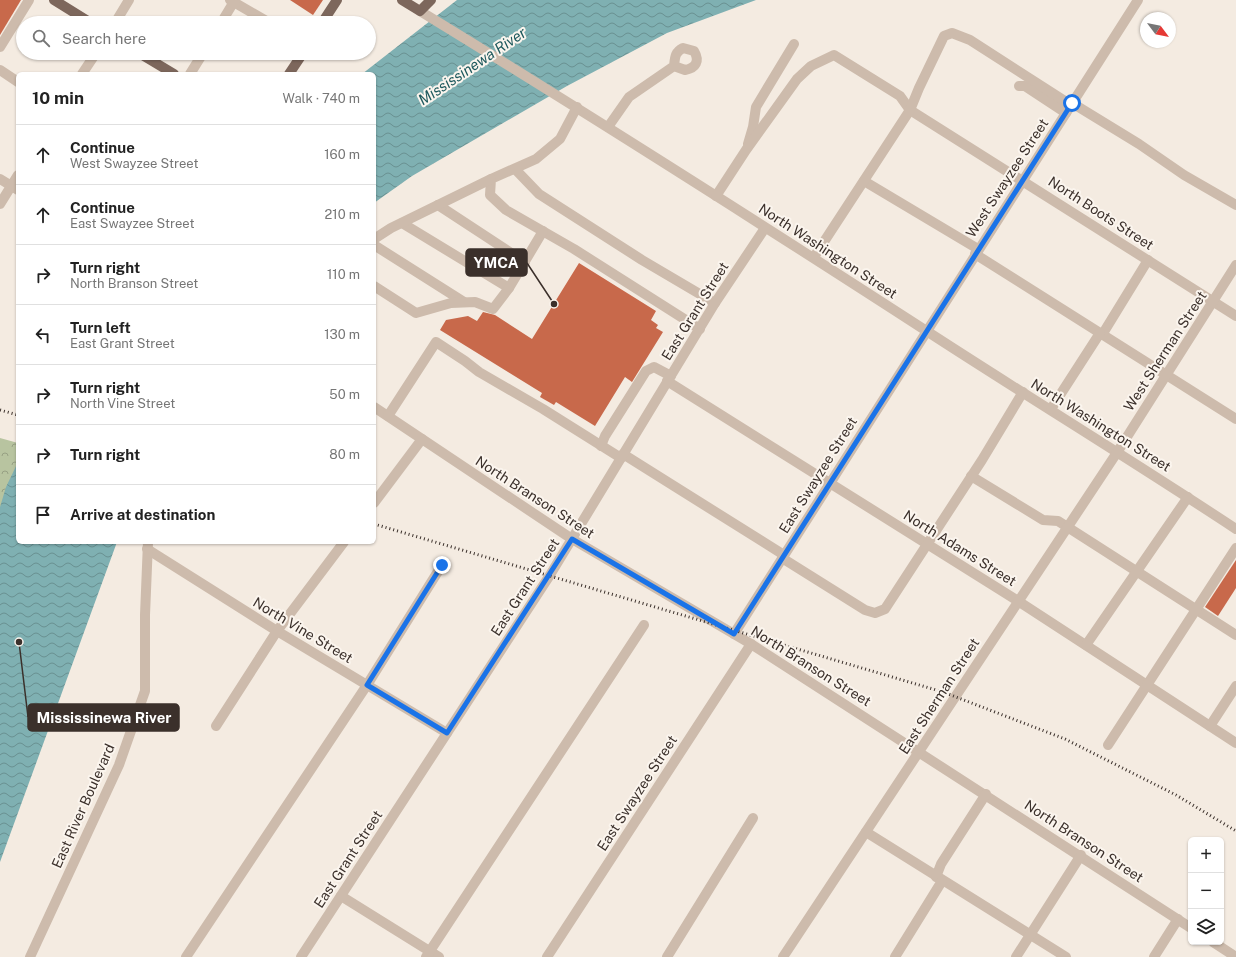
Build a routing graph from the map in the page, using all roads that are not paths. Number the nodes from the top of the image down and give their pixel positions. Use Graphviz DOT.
graph roads {
  1 [pos="29,0"];
  2 [pos="54,0"];
  3 [pos="130,0"];
  4 [pos="233,0"];
  5 [pos="337,0"];
  6 [pos="402,0"];
  7 [pos="431,0"];
  8 [pos="1138,0"];
  9 [pos="420,11"];
  10 [pos="19,16"];
  11 [pos="80,16"];
  12 [pos="120,16"];
  13 [pos="225,16"];
  14 [pos="259,16"];
  15 [pos="327,16"];
  16 [pos="16,22"];
  17 [pos="794,44"];
  18 [pos="0,48"];
  19 [pos="91,60"];
  20 [pos="151,60"];
  21 [pos="199,60"];
  22 [pos="298,60"];
  23 [pos="674,66"];
  24 [pos="0,70"];
  25 [pos="83,72"];
  26 [pos="171,72"];
  27 [pos="191,72"];
  28 [pos="290,72"];
  29 [pos="16,81"];
  30 [pos="1018,86"];
  31 [pos="577,107"];
  32 [pos="1070,107"];
  33 [pos="910,110"];
  34 [pos="608,127"];
  35 [pos="746,150"];
  36 [pos="515,169"];
  37 [pos="0,179"];
  38 [pos="492,179"];
  39 [pos="1023,180"];
  40 [pos="864,181"];
  41 [pos="14,188"];
  42 [pos="716,196"];
  43 [pos="0,204"];
  44 [pos="438,205"];
  45 [pos="1236,205"];
  46 [pos="402,223"];
  47 [pos="765,228"];
  48 [pos="543,231"];
  49 [pos="376,238"];
  50 [pos="376,246"];
  51 [pos="977,252"];
  52 [pos="814,257"];
  53 [pos="1148,260"];
  54 [pos="525,262"];
  55 [pos="1236,265"];
  56 [pos="376,287"];
  57 [pos="509,288"];
  58 [pos="464,302"];
  59 [pos="1213,302"];
  60 [pos="715,303"];
  61 [pos="1236,316"];
  62 [pos="700,329"];
  63 [pos="926,331"];
  64 [pos="1101,334"];
  65 [pos="1166,376"];
  66 [pos="669,379"];
  67 [pos="1023,392"];
  68 [pos="376,408"];
  69 [pos="1051,409"];
  70 [pos="388,416"];
  71 [pos="1236,419"];
  72 [pos="422,439"];
  73 [pos="601,446"];
  74 [pos="1118,451"];
  75 [pos="622,456"];
  76 [pos="972,476"];
  77 [pos="829,483"];
  78 [pos="1188,497"];
  79 [pos="376,500"];
  80 [pos="1067,527"];
  81 [pos="1236,529"];
  82 [pos="572,539"];
  83 [pos="342,544"];
  84 [pos="928,545"];
  85 [pos="148,546"];
  86 [pos="1236,548"];
  87 [pos="783,556"];
  88 [pos="442,565"];
  89 [pos="1137,572"];
  90 [pos="1018,601"];
  91 [pos="1196,610"];
  92 [pos="644,624"];
  93 [pos="277,631"];
  94 [pos="734,634"];
  95 [pos="1236,635"];
  96 [pos="751,644"];
  97 [pos="1086,645"];
  98 [pos="367,685"];
  99 [pos="1147,685"];
  100 [pos="1236,686"];
  101 [pos="216,726"];
  102 [pos="1210,726"];
  103 [pos="447,733"];
  104 [pos="1236,743"];
  105 [pos="1108,745"];
  106 [pos="919,751"];
  107 [pos="986,794"];
  108 [pos="753,818"];
  109 [pos="866,832"];
  110 [pos="1081,855"];
  111 [pos="939,879"];
  112 [pos="341,896"];
  113 [pos="1178,919"];
  114 [pos="1188,926"];
  115 [pos="1030,935"];
  116 [pos="1218,945"];
  117 [pos="428,954"];
  118 [pos="30,957"];
  119 [pos="186,957"];
  120 [pos="301,957"];
  121 [pos="439,957"];
  122 [pos="547,957"];
  123 [pos="667,957"];
  124 [pos="783,957"];
  125 [pos="895,957"];
  126 [pos="1016,957"];
  127 [pos="1066,957"];
  128 [pos="1154,957"];
  129 [pos="1236,957"];
  1 -- 10 [label="street"];
  2 -- 11 [label="main road"];
  3 -- 12 [label="street"];
  4 -- 13 [label="street"];
  4 -- 14 [label="street"];
  5 -- 15 [label="main road"];
  6 -- 9 [label="main road, North Washington Street"];
  7 -- 9 [label="main road"];
  8 -- 32 [label="street, West Swayzee Street"];
  9 -- 31 [label="street, North Washington Street"];
  16 -- 18 [label="street"];
  17 -- 35 [label="street"];
  19 -- 25 [label="street"];
  20 -- 26 [label="main road"];
  21 -- 27 [label="street"];
  22 -- 28 [label="main road"];
  23 -- 34 [label="street"];
  24 -- 29 [label="street"];
  30 -- 32 [label="street"];
  31 -- 34 [label="street, North Washington Street"];
  31 -- 36 [label="street"];
  32 -- 33 [label="street"];
  32 -- 39 [label="street, West Swayzee Street"];
  32 -- 45 [label="street"];
  33 -- 35 [label="street, North Boots Street"];
  33 -- 39 [label="street, North Boots Street"];
  33 -- 40 [label="street"];
  34 -- 42 [label="street, North Washington Street"];
  35 -- 42 [label="street"];
  36 -- 38 [label="street"];
  36 -- 60 [label="street"];
  37 -- 41 [label="street"];
  38 -- 44 [label="street"];
  38 -- 48 [label="street"];
  39 -- 51 [label="street, West Swayzee Street"];
  39 -- 53 [label="street, North Boots Street"];
  40 -- 51 [label="street"];
  40 -- 52 [label="street"];
  41 -- 43 [label="street"];
  42 -- 47 [label="street, North Washington Street"];
  44 -- 46 [label="street"];
  44 -- 54 [label="street"];
  46 -- 49 [label="street"];
  46 -- 57 [label="street"];
  47 -- 52 [label="street, North Washington Street"];
  47 -- 60 [label="street, East Grant Street"];
  48 -- 54 [label="street"];
  48 -- 62 [label="street"];
  50 -- 58 [label="street"];
  51 -- 63 [label="street, West Swayzee Street"];
  51 -- 64 [label="street"];
  52 -- 63 [label="street, North Washington Street"];
  53 -- 59 [label="street, North Boots Street"];
  53 -- 64 [label="street"];
  54 -- 57 [label="street"];
  55 -- 59 [label="street, West Sherman Street"];
  56 -- 58 [label="street"];
  57 -- 58 [label="street"];
  59 -- 61 [label="street, North Boots Street"];
  59 -- 65 [label="street, West Sherman Street"];
  60 -- 62 [label="street, East Grant Street"];
  62 -- 66 [label="street, East Grant Street"];
  63 -- 67 [label="street, North Washington Street"];
  63 -- 77 [label="street, East Swayzee Street"];
  64 -- 65 [label="street"];
  64 -- 69 [label="street"];
  65 -- 71 [label="street"];
  65 -- 74 [label="street, West Sherman Street"];
  66 -- 73 [label="street, North Adams Street"];
  66 -- 75 [label="street, East Grant Street"];
  66 -- 77 [label="street, North Adams Street"];
  67 -- 69 [label="street, North Washington Street"];
  67 -- 76 [label="street"];
  68 -- 70 [label="street, North Branson Street"];
  69 -- 74 [label="street, North Washington Street"];
  70 -- 72 [label="street, North Branson Street"];
  70 -- 73 [label="street"];
  72 -- 79 [label="street"];
  72 -- 82 [label="street, North Branson Street"];
  73 -- 75 [label="street"];
  74 -- 78 [label="street, North Washington Street"];
  74 -- 80 [label="street, East Sherman Street"];
  75 -- 82 [label="street, East Grant Street"];
  75 -- 87 [label="street"];
  76 -- 80 [label="street"];
  76 -- 84 [label="street"];
  77 -- 84 [label="street, North Adams Street"];
  77 -- 87 [label="street, East Swayzee Street"];
  78 -- 81 [label="street, North Washington Street"];
  78 -- 89 [label="street"];
  80 -- 89 [label="street"];
  80 -- 90 [label="street, East Sherman Street"];
  82 -- 94 [label="street, North Branson Street"];
  82 -- 103 [label="street, East Grant Street"];
  83 -- 93 [label="street"];
  84 -- 87 [label="street"];
  84 -- 90 [label="street, North Adams Street"];
  85 -- 93 [label="street, North Vine Street"];
  85 -- 118 [label="street, East River Boulevard"];
  86 -- 91 [label="street"];
  87 -- 94 [label="street, East Swayzee Street"];
  88 -- 98 [label="street"];
  89 -- 91 [label="street"];
  89 -- 97 [label="street"];
  90 -- 97 [label="street, North Adams Street"];
  90 -- 106 [label="street, East Sherman Street"];
  91 -- 95 [label="street"];
  91 -- 99 [label="street"];
  92 -- 117 [label="street"];
  93 -- 98 [label="street, North Vine Street"];
  93 -- 101 [label="street"];
  94 -- 96 [label="street, North Branson Street"];
  96 -- 106 [label="street, North Branson Street"];
  96 -- 122 [label="street, East Swayzee Street"];
  97 -- 99 [label="street, North Adams Street"];
  98 -- 103 [label="street, North Vine Street"];
  98 -- 119 [label="street"];
  99 -- 102 [label="street, North Adams Street"];
  99 -- 105 [label="street"];
  100 -- 102 [label="street"];
  102 -- 104 [label="street, North Adams Street"];
  103 -- 112 [label="street, East Grant Street"];
  106 -- 107 [label="street, North Branson Street"];
  106 -- 109 [label="street, East Sherman Street"];
  107 -- 110 [label="street, North Branson Street"];
  107 -- 111 [label="street"];
  108 -- 123 [label="street"];
  109 -- 111 [label="street"];
  109 -- 124 [label="street, East Sherman Street"];
  110 -- 113 [label="street, North Branson Street"];
  110 -- 115 [label="street"];
  111 -- 115 [label="street"];
  111 -- 125 [label="street"];
  112 -- 117 [label="street"];
  112 -- 120 [label="street, East Grant Street"];
  113 -- 114 [label="street, North Branson Street"];
  113 -- 128 [label="street"];
  115 -- 126 [label="street"];
  115 -- 127 [label="street"];
  116 -- 129 [label="street"];
  117 -- 121 [label="street"];
}
